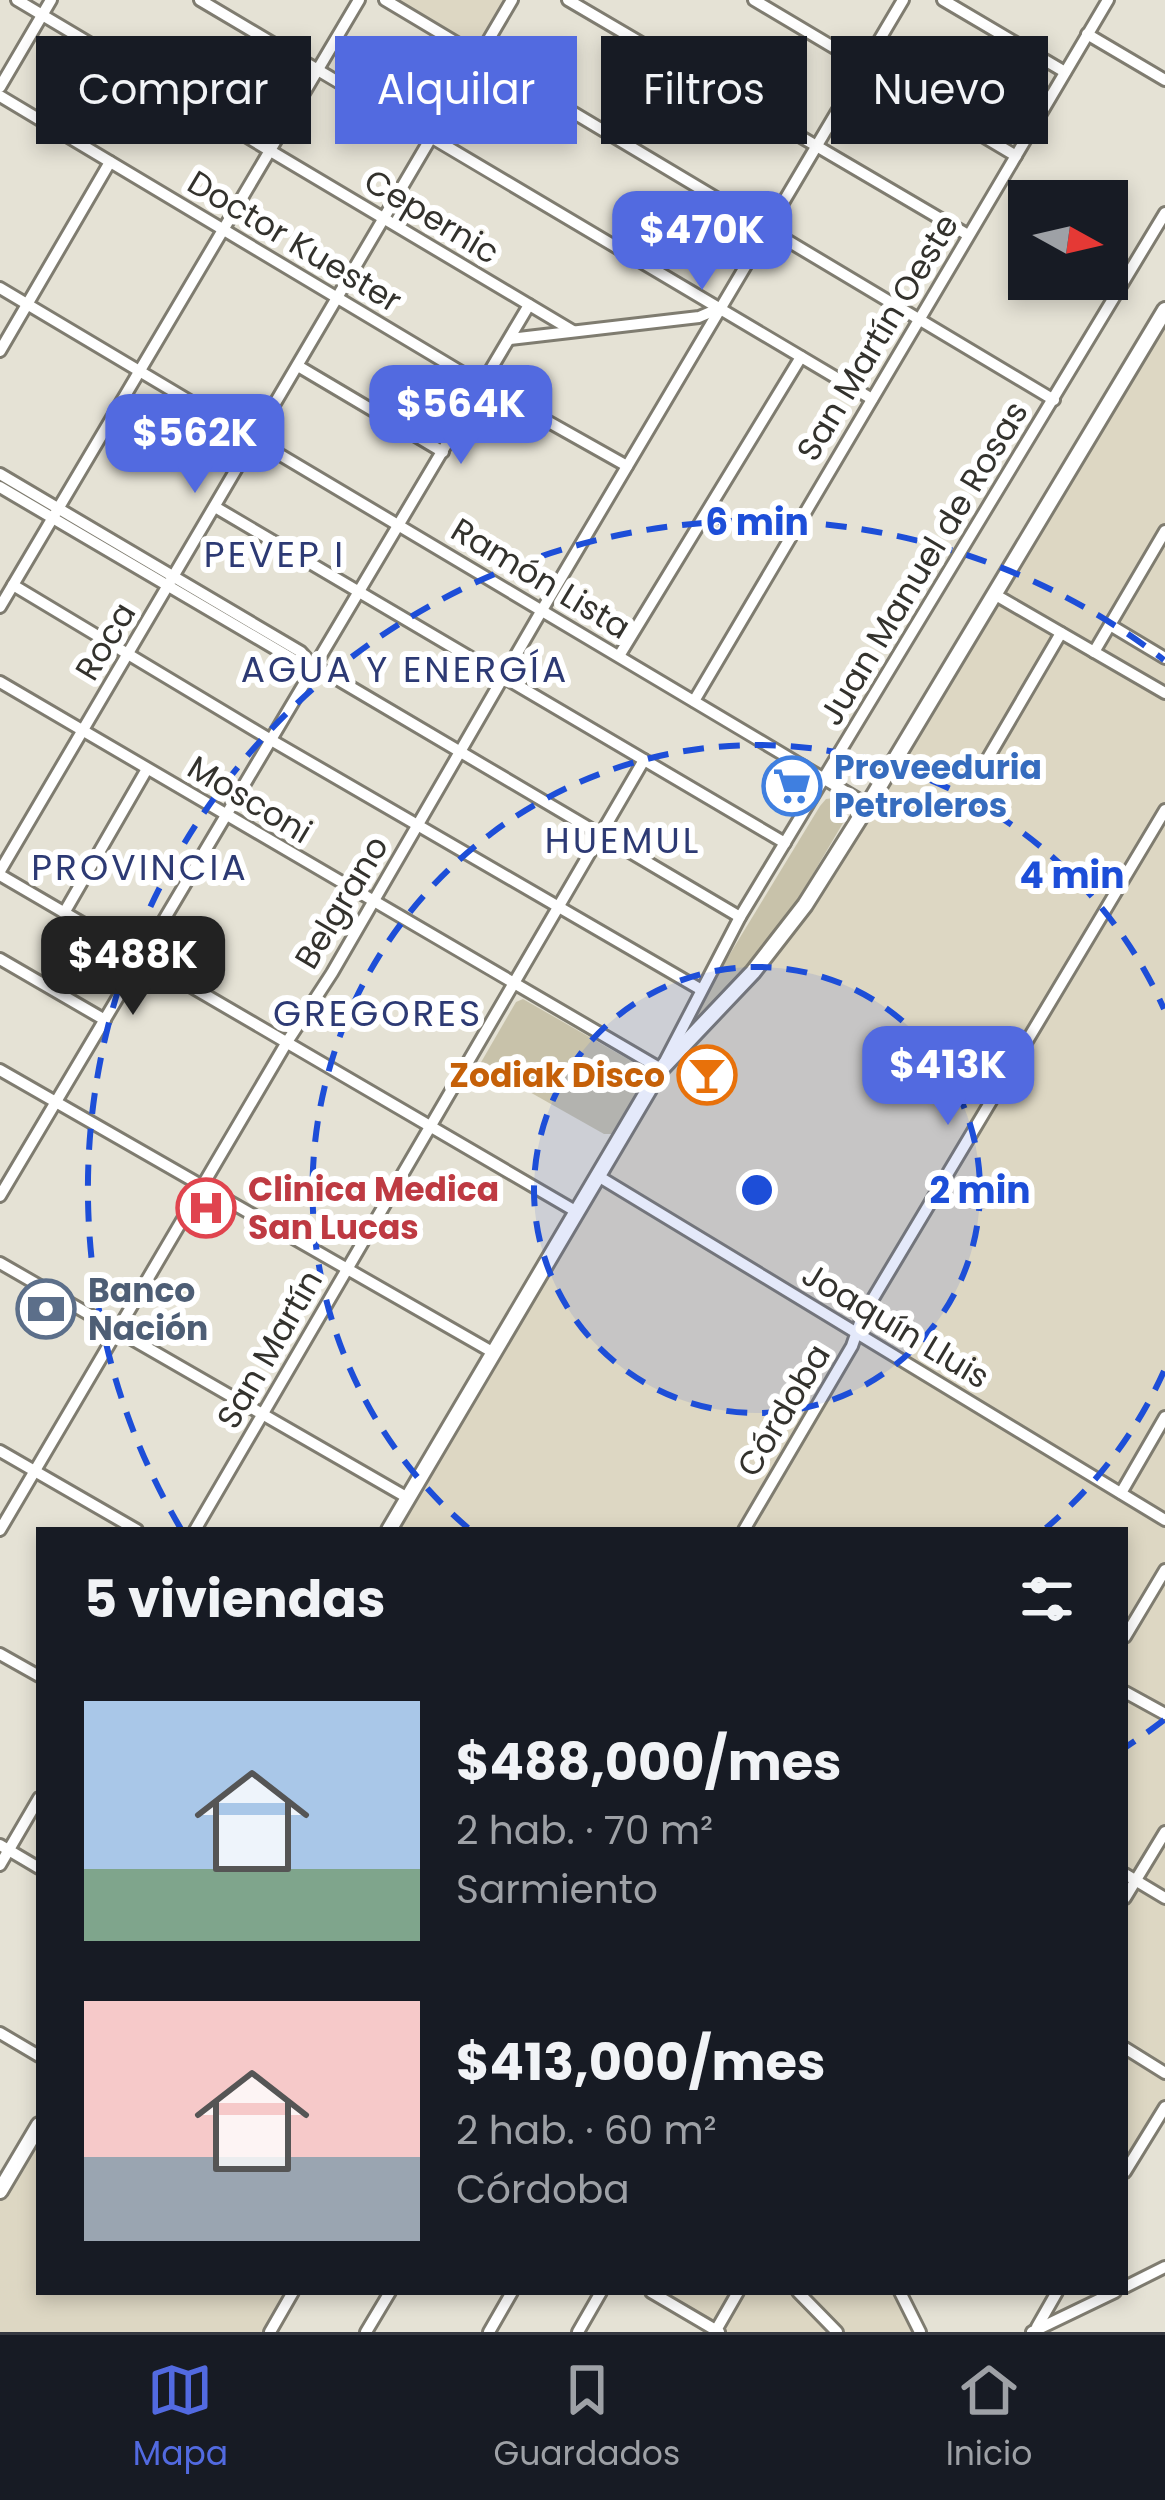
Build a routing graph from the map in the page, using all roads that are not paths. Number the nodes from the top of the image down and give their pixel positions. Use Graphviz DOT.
graph roads {
  1 [pos="17,0"];
  2 [pos="51,0"];
  3 [pos="200,0"];
  4 [pos="359,0"];
  5 [pos="386,0"];
  6 [pos="512,0"];
  7 [pos="568,0"];
  8 [pos="754,0"];
  9 [pos="903,0"];
  10 [pos="943,0"];
  11 [pos="1108,0"];
  12 [pos="42,15"];
  13 [pos="1087,34"];
  14 [pos="446,36"];
  15 [pos="491,36"];
  16 [pos="881,36"];
  17 [pos="831,46"];
  18 [pos="317,70"];
  19 [pos="1065,73"];
  20 [pos="1165,80"];
  21 [pos="335,81"];
  22 [pos="0,91"];
  23 [pos="577,114"];
  24 [pos="831,121"];
  25 [pos="425,144"];
  26 [pos="444,144"];
  27 [pos="997,144"];
  28 [pos="816,147"];
  29 [pos="270,150"];
  30 [pos="1016,155"];
  31 [pos="110,162"];
  32 [pos="1165,213"];
  33 [pos="382,219"];
  34 [pos="768,228"];
  35 [pos="224,229"];
  36 [pos="968,236"];
  37 [pos="0,288"];
  38 [pos="338,297"];
  39 [pos="28,304"];
  40 [pos="529,305"];
  41 [pos="721,307"];
  42 [pos="1165,310"];
  43 [pos="920,319"];
  44 [pos="573,331"];
  45 [pos="510,339"];
  46 [pos="0,351"];
  47 [pos="801,357"];
  48 [pos="298,366"];
  49 [pos="141,371"];
  50 [pos="483,385"];
  51 [pos="872,399"];
  52 [pos="1054,400"];
  53 [pos="255,440"];
  54 [pos="443,452"];
  55 [pos="627,466"];
  56 [pos="0,474"];
  57 [pos="0,487"];
  58 [pos="215,507"];
  59 [pos="56,514"];
  60 [pos="399,526"];
  61 [pos="1165,531"];
  62 [pos="172,581"];
  63 [pos="13,585"];
  64 [pos="359,591"];
  65 [pos="994,594"];
  66 [pos="0,607"];
  67 [pos="542,610"];
  68 [pos="1110,625"];
  69 [pos="1061,633"];
  70 [pos="1094,652"];
  71 [pos="128,654"];
  72 [pos="619,656"];
  73 [pos="1165,658"];
  74 [pos="315,667"];
  75 [pos="503,677"];
  76 [pos="0,682"];
  77 [pos="1165,693"];
  78 [pos="694,701"];
  79 [pos="82,731"];
  80 [pos="271,740"];
  81 [pos="459,753"];
  82 [pos="644,760"];
  83 [pos="985,763"];
  84 [pos="147,770"];
  85 [pos="823,778"];
  86 [pos="868,805"];
  87 [pos="1165,810"];
  88 [pos="226,816"];
  89 [pos="418,825"];
  90 [pos="601,835"];
  91 [pos="785,843"];
  92 [pos="0,873"];
  93 [pos="373,902"];
  94 [pos="558,908"];
  95 [pos="64,913"];
  96 [pos="740,917"];
  97 [pos="141,958"];
  98 [pos="0,959"];
  99 [pos="513,985"];
  100 [pos="700,989"];
  101 [pos="105,1020"];
  102 [pos="287,1042"];
  103 [pos="661,1069"];
  104 [pos="0,1070"];
  105 [pos="56,1103"];
  106 [pos="431,1126"];
  107 [pos="598,1176"];
  108 [pos="202,1186"];
  109 [pos="0,1196"];
  110 [pos="577,1212"];
  111 [pos="0,1263"];
  112 [pos="347,1269"];
  113 [pos="118,1330"];
  114 [pos="856,1333"];
  115 [pos="494,1353"];
  116 [pos="263,1414"];
  117 [pos="1165,1417"];
  118 [pos="0,1451"];
  119 [pos="34,1471"];
  120 [pos="1120,1493"];
  121 [pos="408,1498"];
  122 [pos="1165,1520"];
  123 [pos="132,1527"];
  124 [pos="197,1527"];
  125 [pos="391,1527"];
  126 [pos="745,1527"];
  127 [pos="0,1530"];
  128 [pos="1165,1570"];
  129 [pos="1128,1632"];
  130 [pos="0,1654"];
  131 [pos="36,1674"];
  132 [pos="1128,1694"];
  133 [pos="1165,1714"];
  134 [pos="36,1802"];
  135 [pos="1165,1832"];
  136 [pos="4,1848"];
  137 [pos="0,1865"];
  138 [pos="36,1866"];
  139 [pos="1130,1877"];
  140 [pos="1165,1898"];
  141 [pos="0,2033"];
  142 [pos="1128,2050"];
  143 [pos="36,2054"];
  144 [pos="1165,2073"];
  145 [pos="1165,2107"];
  146 [pos="36,2130"];
  147 [pos="1128,2168"];
  148 [pos="0,2191"];
  149 [pos="1165,2267"];
  150 [pos="1128,2286"];
  151 [pos="292,2295"];
  152 [pos="388,2295"];
  153 [pos="510,2295"];
  154 [pos="599,2295"];
  155 [pos="656,2295"];
  156 [pos="736,2295"];
  157 [pos="801,2295"];
  158 [pos="902,2295"];
  159 [pos="1055,2295"];
  160 [pos="1108,2295"];
  161 [pos="274,2330"];
  162 [pos="717,2331"];
  163 [pos="1034,2331"];
  164 [pos="366,2332"];
  165 [pos="489,2332"];
  166 [pos="578,2332"];
  167 [pos="836,2332"];
  168 [pos="920,2332"];
  1 -- 12 [label="street, Cepernic"];
  2 -- 12 [label="street"];
  3 -- 18 [label="street"];
  4 -- 18 [label="street"];
  5 -- 14 [label="street"];
  6 -- 15 [label="street, Roca"];
  7 -- 28 [label="street"];
  8 -- 17 [label="street"];
  9 -- 16 [label="street, Belgrano"];
  10 -- 19 [label="street"];
  11 -- 13 [label="street, San Martín Oeste"];
  12 -- 22 [label="street"];
  12 -- 29 [label="street, Cepernic"];
  13 -- 19 [label="street, San Martín Oeste"];
  13 -- 20 [label="street"];
  18 -- 21 [label="street"];
  18 -- 29 [label="street"];
  19 -- 30 [label="street, San Martín Oeste"];
  22 -- 31 [label="street, Doctor Kuester"];
  23 -- 34 [label="street"];
  24 -- 28 [label="street, Belgrano"];
  25 -- 33 [label="street, Roca"];
  26 -- 41 [label="street"];
  27 -- 30 [label="street"];
  28 -- 34 [label="street, Belgrano"];
  28 -- 36 [label="street"];
  29 -- 33 [label="street, Cepernic"];
  29 -- 35 [label="street"];
  30 -- 36 [label="street, San Martín Oeste"];
  31 -- 35 [label="street, Doctor Kuester"];
  31 -- 39 [label="street"];
  32 -- 52 [label="street, Juan Manuel de Rosas"];
  33 -- 38 [label="street, Roca"];
  33 -- 40 [label="street, Cepernic"];
  34 -- 41 [label="street, Belgrano"];
  34 -- 43 [label="street"];
  35 -- 38 [label="street, Doctor Kuester"];
  35 -- 49 [label="street"];
  36 -- 43 [label="street, San Martín Oeste"];
  37 -- 39 [label="street, Ramón Lista"];
  38 -- 48 [label="street, Roca"];
  38 -- 50 [label="street, Doctor Kuester"];
  39 -- 46 [label="street"];
  39 -- 49 [label="street, Ramón Lista"];
  40 -- 44 [label="street, Cepernic"];
  40 -- 45 [label="street"];
  41 -- 44 [label="street"];
  41 -- 47 [label="street"];
  41 -- 55 [label="street, Belgrano"];
  42 -- 65 [label="main road"];
  43 -- 51 [label="street, San Martín Oeste"];
  43 -- 52 [label="street"];
  44 -- 45 [label="street"];
  45 -- 50 [label="street"];
  47 -- 51 [label="street"];
  47 -- 72 [label="street"];
  48 -- 53 [label="street, Roca"];
  48 -- 54 [label="street"];
  49 -- 53 [label="street, Ramón Lista"];
  49 -- 59 [label="street"];
  50 -- 54 [label="street"];
  50 -- 55 [label="street, Doctor Kuester"];
  51 -- 78 [label="street, San Martín Oeste"];
  52 -- 85 [label="street, Juan Manuel de Rosas"];
  53 -- 58 [label="street, Roca"];
  53 -- 60 [label="street, Ramón Lista"];
  54 -- 60 [label="street"];
  55 -- 67 [label="street, Belgrano"];
  56 -- 59 [label="street"];
  57 -- 59 [label="street"];
  58 -- 62 [label="street, Roca"];
  58 -- 64 [label="street"];
  59 -- 62 [label="street"];
  59 -- 63 [label="street"];
  60 -- 64 [label="street"];
  60 -- 67 [label="street, Ramón Lista"];
  61 -- 68 [label="street"];
  62 -- 71 [label="street, Roca"];
  62 -- 74 [label="street"];
  63 -- 66 [label="street"];
  63 -- 71 [label="street"];
  64 -- 74 [label="street"];
  64 -- 75 [label="street"];
  65 -- 69 [label="street"];
  65 -- 86 [label="main road"];
  67 -- 72 [label="street, Ramón Lista"];
  67 -- 75 [label="street, Belgrano"];
  68 -- 70 [label="street"];
  68 -- 73 [label="street"];
  69 -- 70 [label="street"];
  69 -- 83 [label="street"];
  70 -- 77 [label="street"];
  71 -- 79 [label="street, Roca"];
  71 -- 80 [label="street"];
  72 -- 78 [label="street, Ramón Lista"];
  74 -- 80 [label="street"];
  74 -- 81 [label="street"];
  75 -- 81 [label="street, Belgrano"];
  75 -- 82 [label="street"];
  76 -- 79 [label="street, Mosconi"];
  78 -- 85 [label="street, Ramón Lista"];
  79 -- 84 [label="street, Mosconi"];
  79 -- 92 [label="street, Roca"];
  80 -- 88 [label="street"];
  80 -- 89 [label="street"];
  81 -- 89 [label="street, Belgrano"];
  81 -- 90 [label="street"];
  82 -- 90 [label="street, San Martín"];
  82 -- 91 [label="street"];
  84 -- 88 [label="street, Mosconi"];
  84 -- 95 [label="street"];
  85 -- 86 [label="street, Ramón Lista"];
  85 -- 91 [label="street, Juan Manuel de Rosas"];
  86 -- 103 [label="main road"];
  87 -- 114 [label="street, Córdoba"];
  88 -- 93 [label="street, Mosconi"];
  88 -- 97 [label="street"];
  89 -- 93 [label="street, Belgrano"];
  89 -- 94 [label="street"];
  90 -- 94 [label="street, San Martín"];
  90 -- 96 [label="street"];
  91 -- 96 [label="street, Juan Manuel de Rosas"];
  92 -- 95 [label="street"];
  93 -- 99 [label="street, Mosconi"];
  93 -- 102 [label="street, Belgrano"];
  94 -- 99 [label="street, San Martín"];
  94 -- 100 [label="street"];
  95 -- 97 [label="street"];
  96 -- 100 [label="street, Juan Manuel de Rosas"];
  97 -- 101 [label="street"];
  97 -- 102 [label="street"];
  98 -- 101 [label="street"];
  99 -- 103 [label="street, Mosconi"];
  99 -- 106 [label="street, San Martín"];
  100 -- 103 [label="street, Juan Manuel de Rosas"];
  101 -- 105 [label="street"];
  102 -- 106 [label="street"];
  102 -- 108 [label="street, Belgrano"];
  103 -- 107 [label="main road"];
  104 -- 105 [label="street"];
  105 -- 108 [label="street"];
  105 -- 109 [label="street"];
  106 -- 110 [label="street"];
  106 -- 112 [label="street, San Martín"];
  107 -- 110 [label="main road"];
  107 -- 114 [label="street, Joaquín Lluis"];
  108 -- 112 [label="street"];
  108 -- 113 [label="street, Belgrano"];
  110 -- 115 [label="main road"];
  111 -- 113 [label="street"];
  112 -- 115 [label="street"];
  112 -- 116 [label="street, San Martín"];
  113 -- 116 [label="street"];
  113 -- 119 [label="street, Belgrano"];
  114 -- 120 [label="street, Joaquín Lluis"];
  114 -- 126 [label="street, Córdoba"];
  115 -- 121 [label="main road"];
  116 -- 121 [label="street"];
  116 -- 124 [label="street, San Martín"];
  117 -- 120 [label="street"];
  118 -- 119 [label="street"];
  119 -- 123 [label="street"];
  119 -- 127 [label="street, Belgrano"];
  120 -- 122 [label="street, Joaquín Lluis"];
  121 -- 125 [label="main road"];
  128 -- 129 [label="street"];
  130 -- 131 [label="street"];
  132 -- 133 [label="street"];
  134 -- 136 [label="street"];
  135 -- 139 [label="street"];
  136 -- 137 [label="street"];
  136 -- 138 [label="street"];
  139 -- 140 [label="street"];
  141 -- 143 [label="street"];
  142 -- 144 [label="street"];
  145 -- 147 [label="street"];
  146 -- 148 [label="main road"];
  149 -- 150 [label="street"];
  151 -- 161 [label="street"];
  152 -- 164 [label="street"];
  153 -- 165 [label="street"];
  154 -- 166 [label="street"];
  155 -- 162 [label="street"];
  156 -- 162 [label="street"];
  157 -- 167 [label="street"];
  158 -- 168 [label="street"];
  159 -- 163 [label="street"];
  160 -- 163 [label="street"];
}
